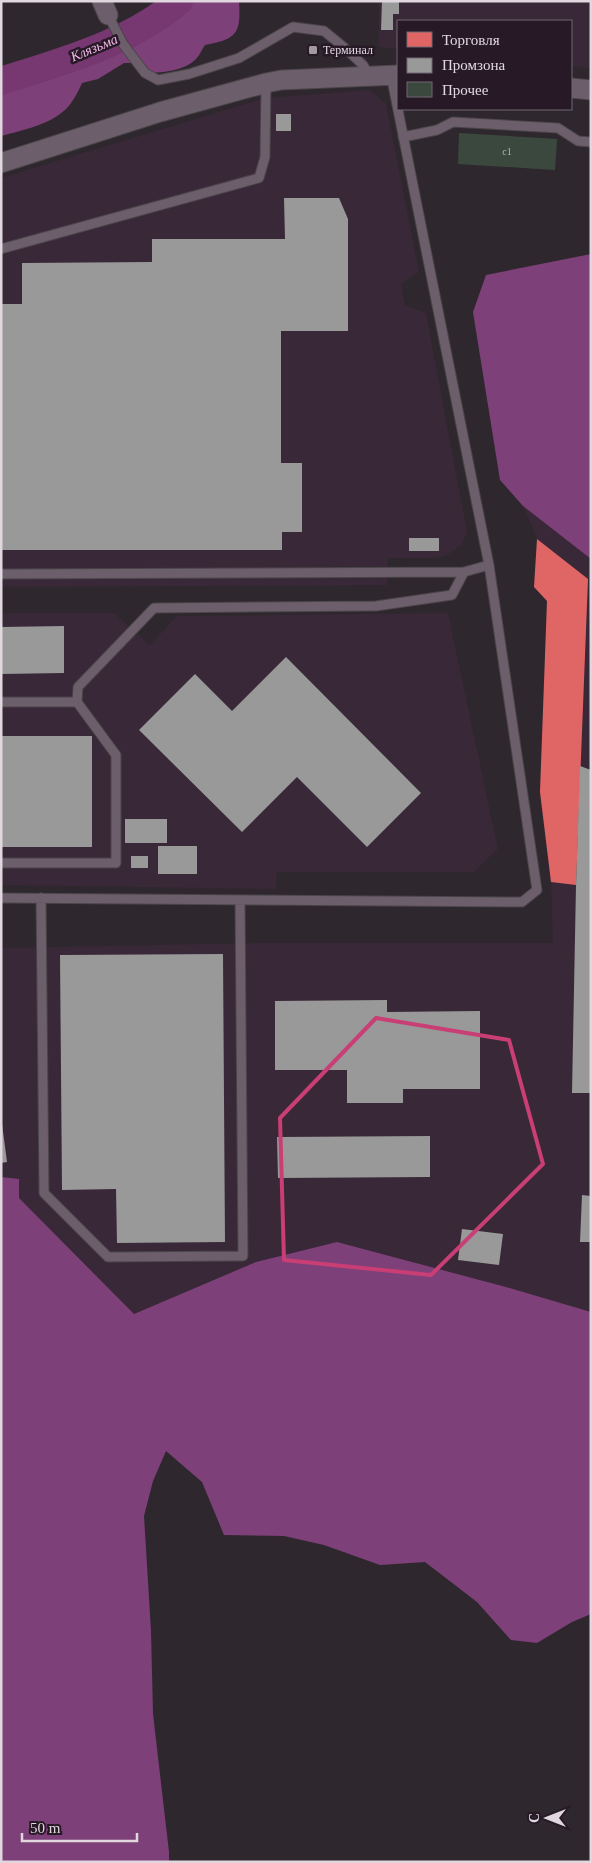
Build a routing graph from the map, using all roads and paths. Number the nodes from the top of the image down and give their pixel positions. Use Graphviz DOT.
graph roads {
  1 [pos="105,8"];
  2 [pos="394,75"];
  3 [pos="369,76"];
  4 [pos="266,83"];
  5 [pos="572,88"];
  6 [pos="591,90"];
  7 [pos="397,96"];
  8 [pos="399,110"];
  9 [pos="403,137"];
  10 [pos="591,142"];
  11 [pos="1,163"];
  12 [pos="1,249"];
  13 [pos="489,565"];
  14 [pos="464,572"];
  15 [pos="1,574"];
  16 [pos="1,702"];
  17 [pos="78,702"];
  18 [pos="1,863"];
  19 [pos="1,898"];
  20 [pos="41,898"];
  21 [pos="240,900"];
  1 -- 3 [label="lane"];
  2 -- 3 [label="street"];
  2 -- 7 [label="lane"];
  3 -- 4 [label="street"];
  4 -- 11 [label="street"];
  4 -- 12 [label="lane"];
  5 -- 6 [label="street"];
  8 -- 9 [label="lane"];
  9 -- 10 [label="lane"];
  9 -- 13 [label="lane"];
  13 -- 14 [label="lane"];
  13 -- 21 [label="lane"];
  14 -- 15 [label="lane"];
  14 -- 17 [label="lane"];
  16 -- 17 [label="lane"];
  17 -- 18 [label="lane"];
  19 -- 20 [label="lane"];
  20 -- 21 [label="lane"];
  20 -- 21 [label="lane"];
}
